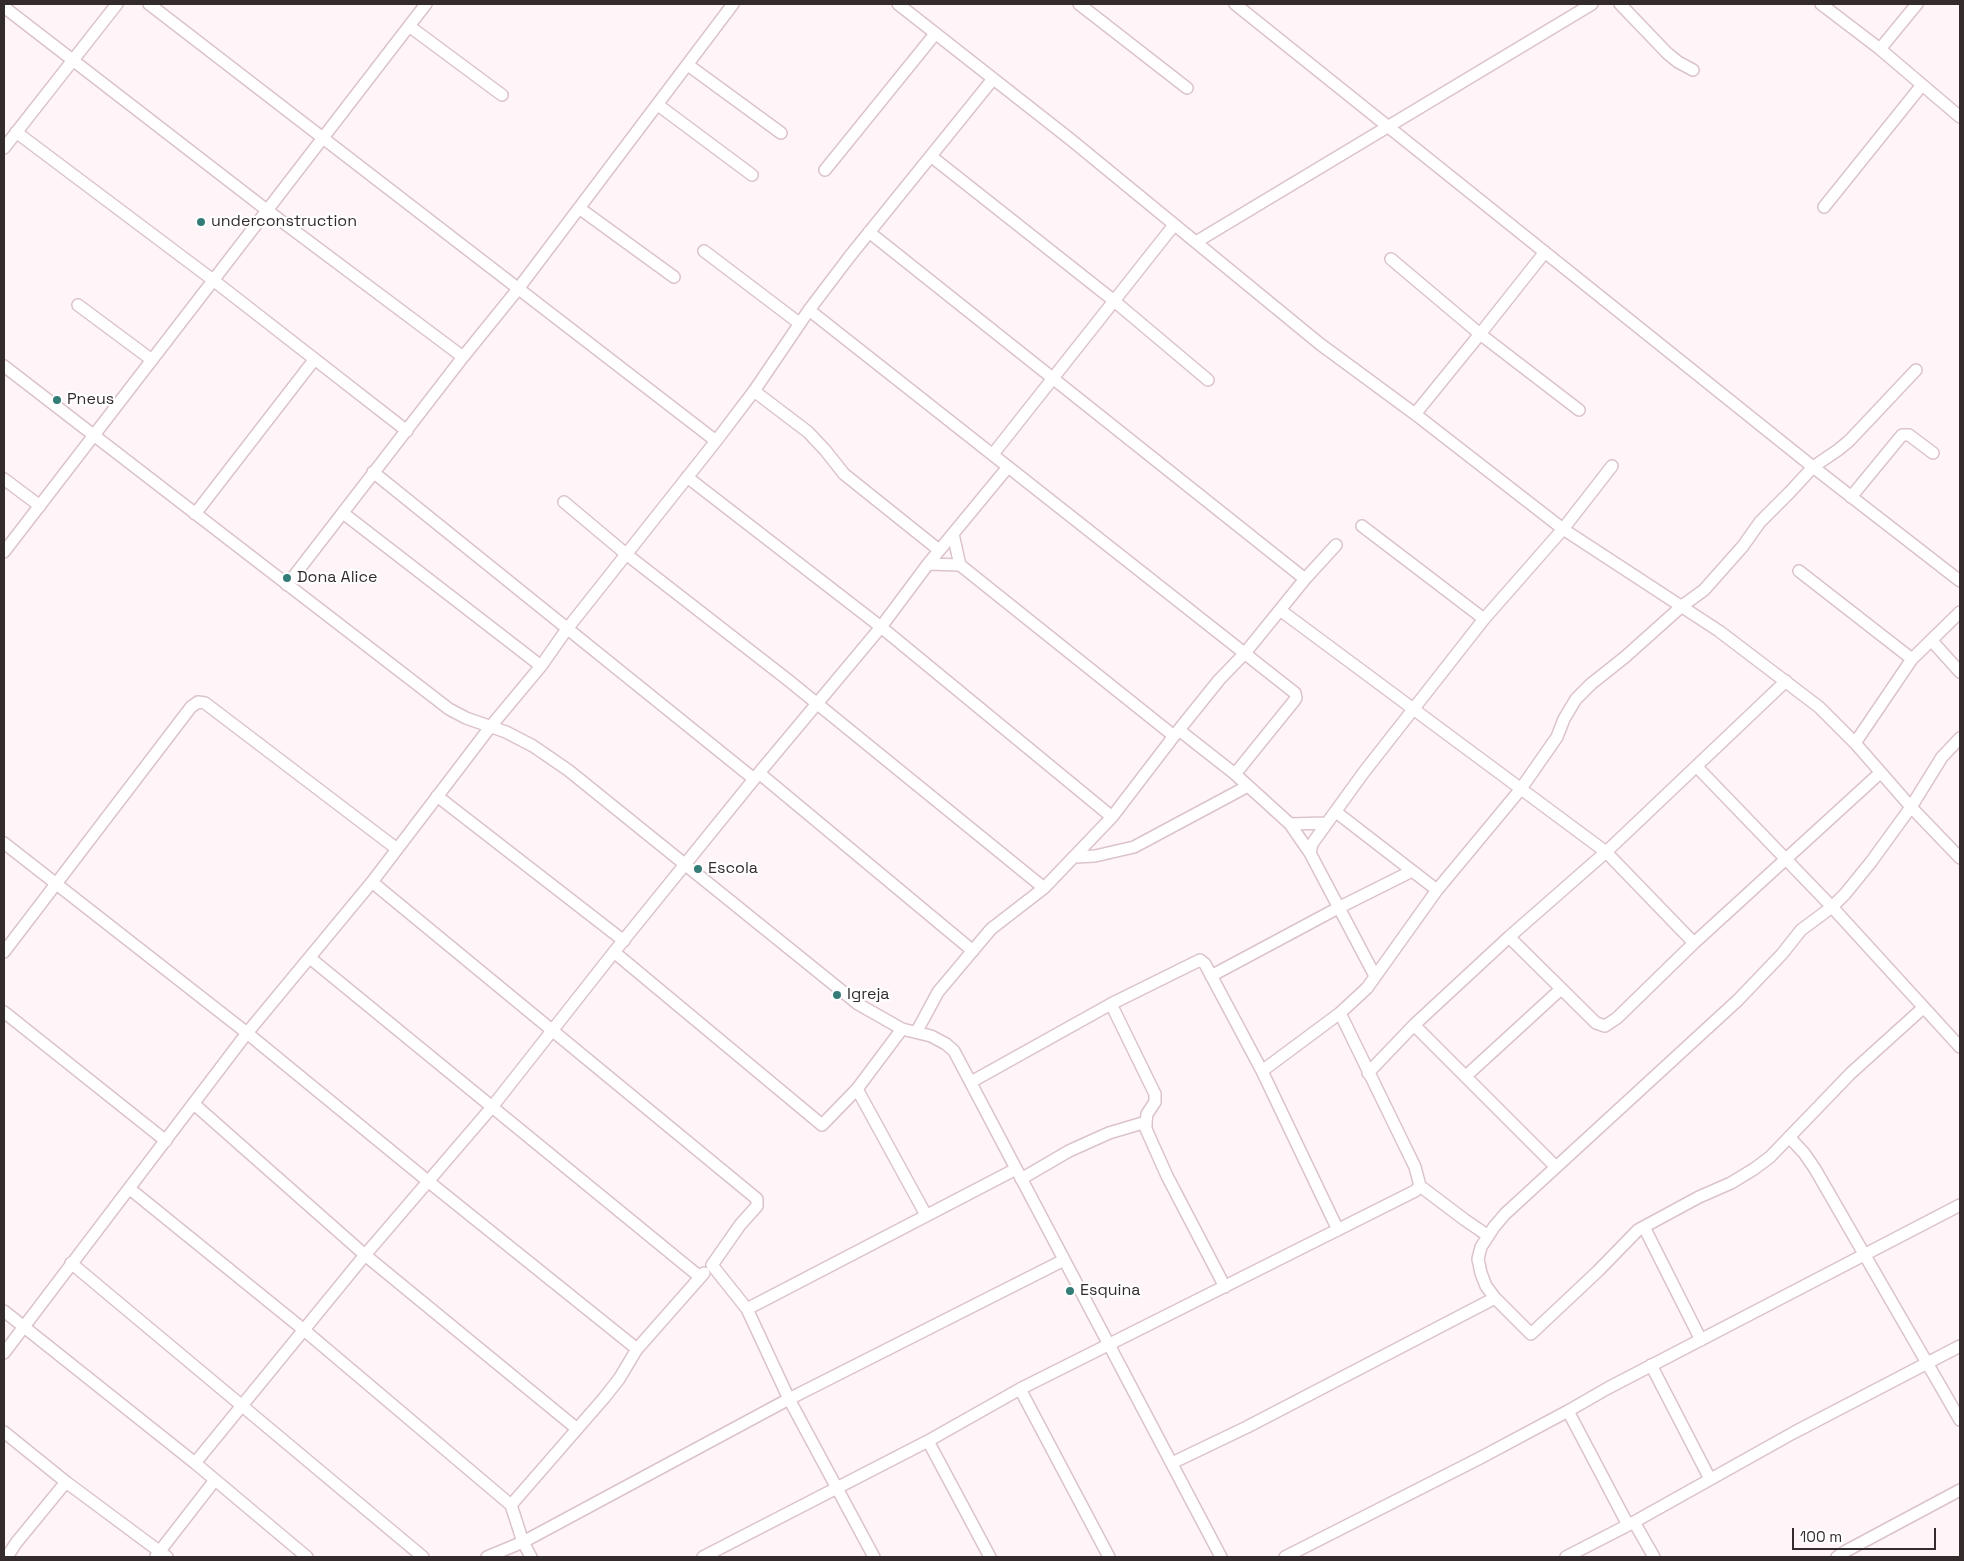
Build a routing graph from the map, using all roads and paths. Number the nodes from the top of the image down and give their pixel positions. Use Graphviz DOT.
graph roads {
  1 [pos="117,4"];
  2 [pos="149,4"];
  3 [pos="426,4"];
  4 [pos="733,4"];
  5 [pos="898,4"];
  6 [pos="1079,4"];
  7 [pos="1235,4"];
  8 [pos="1592,4"];
  9 [pos="1620,4"];
  10 [pos="1821,4"];
  11 [pos="1917,4"];
  12 [pos="4,7"];
  13 [pos="1250,8"];
  14 [pos="1578,8"];
  15 [pos="409,26"];
  16 [pos="935,34"];
  17 [pos="1880,49"];
  18 [pos="73,59"];
  19 [pos="688,65"];
  20 [pos="1693,70"];
  21 [pos="993,79"];
  22 [pos="1922,85"];
  23 [pos="1187,88"];
  24 [pos="502,94"];
  25 [pos="658,105"];
  26 [pos="1960,117"];
  27 [pos="1389,126"];
  28 [pos="16,132"];
  29 [pos="781,133"];
  30 [pos="323,139"];
  31 [pos="4,148"];
  32 [pos="932,157"];
  33 [pos="825,170"];
  34 [pos="752,175"];
  35 [pos="1824,207"];
  36 [pos="579,208"];
  37 [pos="268,211"];
  38 [pos="1174,225"];
  39 [pos="869,232"];
  40 [pos="1196,242"];
  41 [pos="704,251"];
  42 [pos="1544,252"];
  43 [pos="1391,260"];
  44 [pos="674,278"];
  45 [pos="213,280"];
  46 [pos="518,289"];
  47 [pos="1113,300"];
  48 [pos="78,306"];
  49 [pos="809,310"];
  50 [pos="800,323"];
  51 [pos="1480,334"];
  52 [pos="462,357"];
  53 [pos="152,360"];
  54 [pos="314,360"];
  55 [pos="4,366"];
  56 [pos="1916,370"];
  57 [pos="1052,378"];
  58 [pos="1208,380"];
  59 [pos="754,391"];
  60 [pos="1579,410"];
  61 [pos="1415,414"];
  62 [pos="407,431"];
  63 [pos="94,436"];
  64 [pos="716,441"];
  65 [pos="1933,453"];
  66 [pos="993,454"];
  67 [pos="1612,466"];
  68 [pos="1008,467"];
  69 [pos="1812,467"];
  70 [pos="373,472"];
  71 [pos="687,477"];
  72 [pos="4,479"];
  73 [pos="1851,497"];
  74 [pos="564,502"];
  75 [pos="40,506"];
  76 [pos="343,513"];
  77 [pos="194,514"];
  78 [pos="1362,526"];
  79 [pos="1563,529"];
  80 [pos="953,534"];
  81 [pos="1336,545"];
  82 [pos="939,550"];
  83 [pos="4,552"];
  84 [pos="626,554"];
  85 [pos="928,564"];
  86 [pos="960,565"];
  87 [pos="1799,571"];
  88 [pos="1305,580"];
  89 [pos="1960,581"];
  90 [pos="287,585"];
  91 [pos="1682,606"];
  92 [pos="1280,610"];
  93 [pos="1960,612"];
  94 [pos="1484,619"];
  95 [pos="881,627"];
  96 [pos="566,629"];
  97 [pos="1932,641"];
  98 [pos="1245,653"];
  99 [pos="1912,659"];
  100 [pos="541,666"];
  101 [pos="1960,672"];
  102 [pos="1786,681"];
  103 [pos="818,704"];
  104 [pos="1413,710"];
  105 [pos="491,726"];
  106 [pos="1176,733"];
  107 [pos="1960,738"];
  108 [pos="1855,743"];
  109 [pos="1697,767"];
  110 [pos="1880,773"];
  111 [pos="1235,774"];
  112 [pos="756,776"];
  113 [pos="1248,786"];
  114 [pos="1520,790"];
  115 [pos="437,796"];
  116 [pos="1911,807"];
  117 [pos="1336,812"];
  118 [pos="1112,817"];
  119 [pos="1326,823"];
  120 [pos="1290,824"];
  121 [pos="4,843"];
  122 [pos="397,849"];
  123 [pos="1606,852"];
  124 [pos="1310,853"];
  125 [pos="1075,856"];
  126 [pos="1785,858"];
  127 [pos="1960,858"];
  128 [pos="685,866"];
  129 [pos="1412,872"];
  130 [pos="372,882"];
  131 [pos="56,884"];
  132 [pos="1044,888"];
  133 [pos="1437,890"];
  134 [pos="1832,907"];
  135 [pos="1338,908"];
  136 [pos="1509,937"];
  137 [pos="624,941"];
  138 [pos="1694,943"];
  139 [pos="973,951"];
  140 [pos="4,952"];
  141 [pos="614,952"];
  142 [pos="310,958"];
  143 [pos="1211,976"];
  144 [pos="1375,976"];
  145 [pos="1561,989"];
  146 [pos="1111,1004"];
  147 [pos="1924,1008"];
  148 [pos="4,1012"];
  149 [pos="1340,1013"];
  150 [pos="1414,1025"];
  151 [pos="902,1029"];
  152 [pos="552,1031"];
  153 [pos="917,1031"];
  154 [pos="247,1033"];
  155 [pos="1960,1047"];
  156 [pos="1262,1071"];
  157 [pos="1368,1073"];
  158 [pos="1466,1076"];
  159 [pos="971,1082"];
  160 [pos="857,1089"];
  161 [pos="194,1104"];
  162 [pos="492,1107"];
  163 [pos="1146,1122"];
  164 [pos="1789,1137"];
  165 [pos="166,1141"];
  166 [pos="1556,1167"];
  167 [pos="1016,1168"];
  168 [pos="1021,1179"];
  169 [pos="429,1182"];
  170 [pos="1420,1186"];
  171 [pos="130,1189"];
  172 [pos="1960,1205"];
  173 [pos="926,1215"];
  174 [pos="1644,1227"];
  175 [pos="1338,1230"];
  176 [pos="1488,1235"];
  177 [pos="365,1254"];
  178 [pos="1865,1255"];
  179 [pos="1064,1260"];
  180 [pos="71,1263"];
  181 [pos="712,1265"];
  182 [pos="700,1277"];
  183 [pos="1225,1287"];
  184 [pos="1495,1298"];
  185 [pos="746,1309"];
  186 [pos="4,1311"];
  187 [pos="23,1326"];
  188 [pos="304,1330"];
  189 [pos="1701,1340"];
  190 [pos="1110,1345"];
  191 [pos="1960,1346"];
  192 [pos="637,1350"];
  193 [pos="4,1353"];
  194 [pos="1928,1362"];
  195 [pos="1651,1366"];
  196 [pos="1020,1389"];
  197 [pos="789,1399"];
  198 [pos="243,1407"];
  199 [pos="1568,1411"];
  200 [pos="1960,1420"];
  201 [pos="576,1428"];
  202 [pos="4,1432"];
  203 [pos="928,1441"];
  204 [pos="1172,1462"];
  205 [pos="195,1464"];
  206 [pos="1710,1479"];
  207 [pos="215,1480"];
  208 [pos="66,1482"];
  209 [pos="837,1488"];
  210 [pos="1960,1490"];
  211 [pos="511,1505"];
  212 [pos="1631,1524"];
  213 [pos="523,1542"];
  214 [pos="160,1555"];
  215 [pos="11,1556"];
  216 [pos="306,1557"];
  217 [pos="423,1557"];
  218 [pos="487,1557"];
  219 [pos="531,1557"];
  220 [pos="703,1557"];
  221 [pos="874,1557"];
  222 [pos="990,1557"];
  223 [pos="1109,1557"];
  224 [pos="1221,1557"];
  225 [pos="1285,1557"];
  226 [pos="1566,1557"];
  227 [pos="1654,1557"];
  228 [pos="1837,1557"];
  1 -- 18 [label="street"];
  2 -- 30 [label="street"];
  3 -- 15 [label="street"];
  4 -- 19 [label="street"];
  5 -- 16 [label="street"];
  6 -- 23 [label="street"];
  7 -- 13 [label="street"];
  8 -- 14 [label="street"];
  9 -- 20 [label="street"];
  10 -- 17 [label="street"];
  11 -- 17 [label="street"];
  12 -- 18 [label="street"];
  13 -- 27 [label="street"];
  14 -- 27 [label="street"];
  15 -- 24 [label="street"];
  15 -- 30 [label="street"];
  16 -- 21 [label="street"];
  16 -- 33 [label="street"];
  17 -- 22 [label="street"];
  18 -- 28 [label="street"];
  18 -- 37 [label="street"];
  19 -- 25 [label="street"];
  19 -- 29 [label="street"];
  21 -- 32 [label="street"];
  21 -- 38 [label="street"];
  22 -- 26 [label="street"];
  22 -- 35 [label="street"];
  25 -- 34 [label="street"];
  25 -- 36 [label="street"];
  27 -- 40 [label="street"];
  27 -- 42 [label="street"];
  28 -- 31 [label="street"];
  28 -- 45 [label="street"];
  30 -- 37 [label="street"];
  30 -- 46 [label="street"];
  32 -- 39 [label="street"];
  32 -- 47 [label="street"];
  36 -- 44 [label="street"];
  36 -- 46 [label="street"];
  37 -- 45 [label="street"];
  37 -- 52 [label="street"];
  38 -- 40 [label="street"];
  38 -- 47 [label="street"];
  39 -- 49 [label="street"];
  39 -- 57 [label="street"];
  40 -- 61 [label="street"];
  41 -- 50 [label="street"];
  42 -- 51 [label="street"];
  42 -- 69 [label="street"];
  43 -- 51 [label="street"];
  45 -- 53 [label="street"];
  45 -- 54 [label="street"];
  46 -- 52 [label="street"];
  46 -- 64 [label="street"];
  47 -- 57 [label="street"];
  47 -- 58 [label="street"];
  48 -- 53 [label="street"];
  49 -- 50 [label="street"];
  49 -- 66 [label="street"];
  50 -- 59 [label="street"];
  51 -- 60 [label="street"];
  51 -- 61 [label="street"];
  52 -- 62 [label="street"];
  53 -- 63 [label="street"];
  54 -- 62 [label="street"];
  54 -- 77 [label="street"];
  55 -- 63 [label="street"];
  56 -- 69 [label="street"];
  57 -- 66 [label="street"];
  57 -- 88 [label="street"];
  59 -- 64 [label="street"];
  59 -- 82 [label="street"];
  61 -- 79 [label="street"];
  62 -- 70 [label="street"];
  63 -- 75 [label="street"];
  63 -- 77 [label="street"];
  64 -- 71 [label="street"];
  65 -- 73 [label="street"];
  66 -- 68 [label="street"];
  67 -- 79 [label="street"];
  68 -- 80 [label="street"];
  68 -- 98 [label="street"];
  69 -- 73 [label="street"];
  69 -- 91 [label="street"];
  70 -- 76 [label="street"];
  70 -- 96 [label="street"];
  71 -- 84 [label="street"];
  71 -- 95 [label="street"];
  72 -- 75 [label="street"];
  73 -- 89 [label="street"];
  74 -- 84 [label="street"];
  75 -- 83 [label="street"];
  76 -- 90 [label="street"];
  76 -- 100 [label="street"];
  77 -- 90 [label="street"];
  78 -- 94 [label="street"];
  79 -- 91 [label="street"];
  79 -- 94 [label="street"];
  80 -- 82 [label="street"];
  80 -- 86 [label="street"];
  81 -- 88 [label="street"];
  82 -- 85 [label="street"];
  84 -- 96 [label="street"];
  84 -- 103 [label="street"];
  85 -- 86 [label="street"];
  85 -- 95 [label="street"];
  86 -- 106 [label="street"];
  87 -- 99 [label="street"];
  88 -- 92 [label="street"];
  90 -- 105 [label="street"];
  91 -- 102 [label="street"];
  91 -- 114 [label="street"];
  92 -- 98 [label="street"];
  92 -- 104 [label="street"];
  93 -- 97 [label="street"];
  94 -- 104 [label="street"];
  95 -- 103 [label="street"];
  95 -- 118 [label="street"];
  96 -- 100 [label="street"];
  96 -- 112 [label="street"];
  97 -- 99 [label="street"];
  97 -- 101 [label="street"];
  98 -- 106 [label="street"];
  98 -- 111 [label="street"];
  99 -- 108 [label="street"];
  100 -- 105 [label="street"];
  102 -- 108 [label="street"];
  102 -- 109 [label="street"];
  103 -- 112 [label="street"];
  103 -- 132 [label="street"];
  104 -- 114 [label="street"];
  104 -- 117 [label="street"];
  105 -- 115 [label="street"];
  105 -- 128 [label="street"];
  106 -- 111 [label="street"];
  106 -- 118 [label="street"];
  107 -- 116 [label="street"];
  108 -- 110 [label="street"];
  109 -- 123 [label="street"];
  109 -- 126 [label="street"];
  110 -- 116 [label="street"];
  110 -- 126 [label="street"];
  111 -- 113 [label="street"];
  112 -- 128 [label="street"];
  112 -- 139 [label="street"];
  113 -- 120 [label="street"];
  113 -- 125 [label="street"];
  114 -- 123 [label="street"];
  114 -- 133 [label="street"];
  115 -- 122 [label="street"];
  115 -- 137 [label="street"];
  116 -- 127 [label="street"];
  116 -- 134 [label="street"];
  117 -- 119 [label="street"];
  117 -- 129 [label="street"];
  118 -- 125 [label="street"];
  119 -- 120 [label="street"];
  119 -- 124 [label="street"];
  120 -- 124 [label="street"];
  121 -- 131 [label="street"];
  122 -- 130 [label="street"];
  122 -- 131 [label="street"];
  123 -- 136 [label="street"];
  123 -- 138 [label="street"];
  124 -- 135 [label="street"];
  125 -- 132 [label="street"];
  126 -- 134 [label="street"];
  126 -- 138 [label="street"];
  128 -- 137 [label="street"];
  128 -- 151 [label="street"];
  129 -- 133 [label="street"];
  129 -- 135 [label="street"];
  130 -- 142 [label="street"];
  130 -- 152 [label="street"];
  131 -- 140 [label="street"];
  131 -- 154 [label="street"];
  132 -- 139 [label="street"];
  133 -- 144 [label="street"];
  134 -- 147 [label="street"];
  134 -- 166 [label="street"];
  135 -- 143 [label="street"];
  135 -- 144 [label="street"];
  136 -- 145 [label="street"];
  136 -- 150 [label="street"];
  137 -- 141 [label="street"];
  138 -- 145 [label="street"];
  139 -- 153 [label="street"];
  141 -- 152 [label="street"];
  141 -- 160 [label="street"];
  142 -- 154 [label="street"];
  142 -- 162 [label="street"];
  143 -- 146 [label="street"];
  143 -- 156 [label="street"];
  144 -- 149 [label="street"];
  145 -- 158 [label="street"];
  146 -- 159 [label="street"];
  146 -- 163 [label="street"];
  147 -- 155 [label="street"];
  147 -- 164 [label="street"];
  148 -- 165 [label="street"];
  149 -- 156 [label="street"];
  149 -- 157 [label="street"];
  150 -- 157 [label="street"];
  150 -- 158 [label="street"];
  151 -- 153 [label="street"];
  151 -- 160 [label="street"];
  152 -- 162 [label="street"];
  152 -- 181 [label="street"];
  153 -- 159 [label="street"];
  154 -- 161 [label="street"];
  154 -- 169 [label="street"];
  156 -- 175 [label="street"];
  157 -- 170 [label="street"];
  158 -- 166 [label="street"];
  159 -- 167 [label="street"];
  160 -- 173 [label="street"];
  161 -- 165 [label="street"];
  161 -- 177 [label="street"];
  162 -- 169 [label="street"];
  162 -- 182 [label="street"];
  163 -- 168 [label="street"];
  163 -- 183 [label="street"];
  164 -- 174 [label="street"];
  164 -- 178 [label="street"];
  165 -- 171 [label="street"];
  166 -- 176 [label="street"];
  167 -- 168 [label="street"];
  167 -- 173 [label="street"];
  168 -- 179 [label="street"];
  169 -- 177 [label="street"];
  169 -- 192 [label="street"];
  170 -- 175 [label="street"];
  170 -- 176 [label="street"];
  171 -- 180 [label="street"];
  171 -- 188 [label="street"];
  172 -- 178 [label="street"];
  173 -- 185 [label="street"];
  174 -- 184 [label="street"];
  174 -- 189 [label="street"];
  175 -- 183 [label="street"];
  176 -- 184 [label="street"];
  177 -- 188 [label="street"];
  177 -- 201 [label="street"];
  178 -- 189 [label="street"];
  178 -- 194 [label="street"];
  179 -- 190 [label="street"];
  179 -- 197 [label="street"];
  180 -- 187 [label="street"];
  180 -- 198 [label="street"];
  181 -- 182 [label="street"];
  181 -- 185 [label="street"];
  182 -- 192 [label="street"];
  183 -- 190 [label="street"];
  184 -- 204 [label="street"];
  185 -- 197 [label="street"];
  186 -- 187 [label="street"];
  187 -- 193 [label="street"];
  187 -- 205 [label="street"];
  188 -- 198 [label="street"];
  188 -- 211 [label="street"];
  189 -- 195 [label="street"];
  190 -- 196 [label="street"];
  190 -- 204 [label="street"];
  191 -- 194 [label="street"];
  192 -- 201 [label="street"];
  194 -- 200 [label="street"];
  194 -- 206 [label="street"];
  195 -- 199 [label="street"];
  195 -- 206 [label="street"];
  196 -- 203 [label="street"];
  196 -- 223 [label="street"];
  197 -- 209 [label="street"];
  197 -- 213 [label="street"];
  198 -- 205 [label="street"];
  198 -- 217 [label="street"];
  199 -- 212 [label="street"];
  199 -- 225 [label="street"];
  201 -- 211 [label="street"];
  202 -- 208 [label="street"];
  203 -- 209 [label="street"];
  203 -- 222 [label="street"];
  204 -- 224 [label="street"];
  205 -- 207 [label="street"];
  206 -- 212 [label="street"];
  207 -- 214 [label="street"];
  207 -- 216 [label="street"];
  208 -- 214 [label="street"];
  208 -- 215 [label="street"];
  209 -- 220 [label="street"];
  209 -- 221 [label="street"];
  210 -- 228 [label="street"];
  211 -- 213 [label="street"];
  212 -- 226 [label="street"];
  212 -- 227 [label="street"];
  213 -- 218 [label="street"];
  213 -- 219 [label="street"];
}
